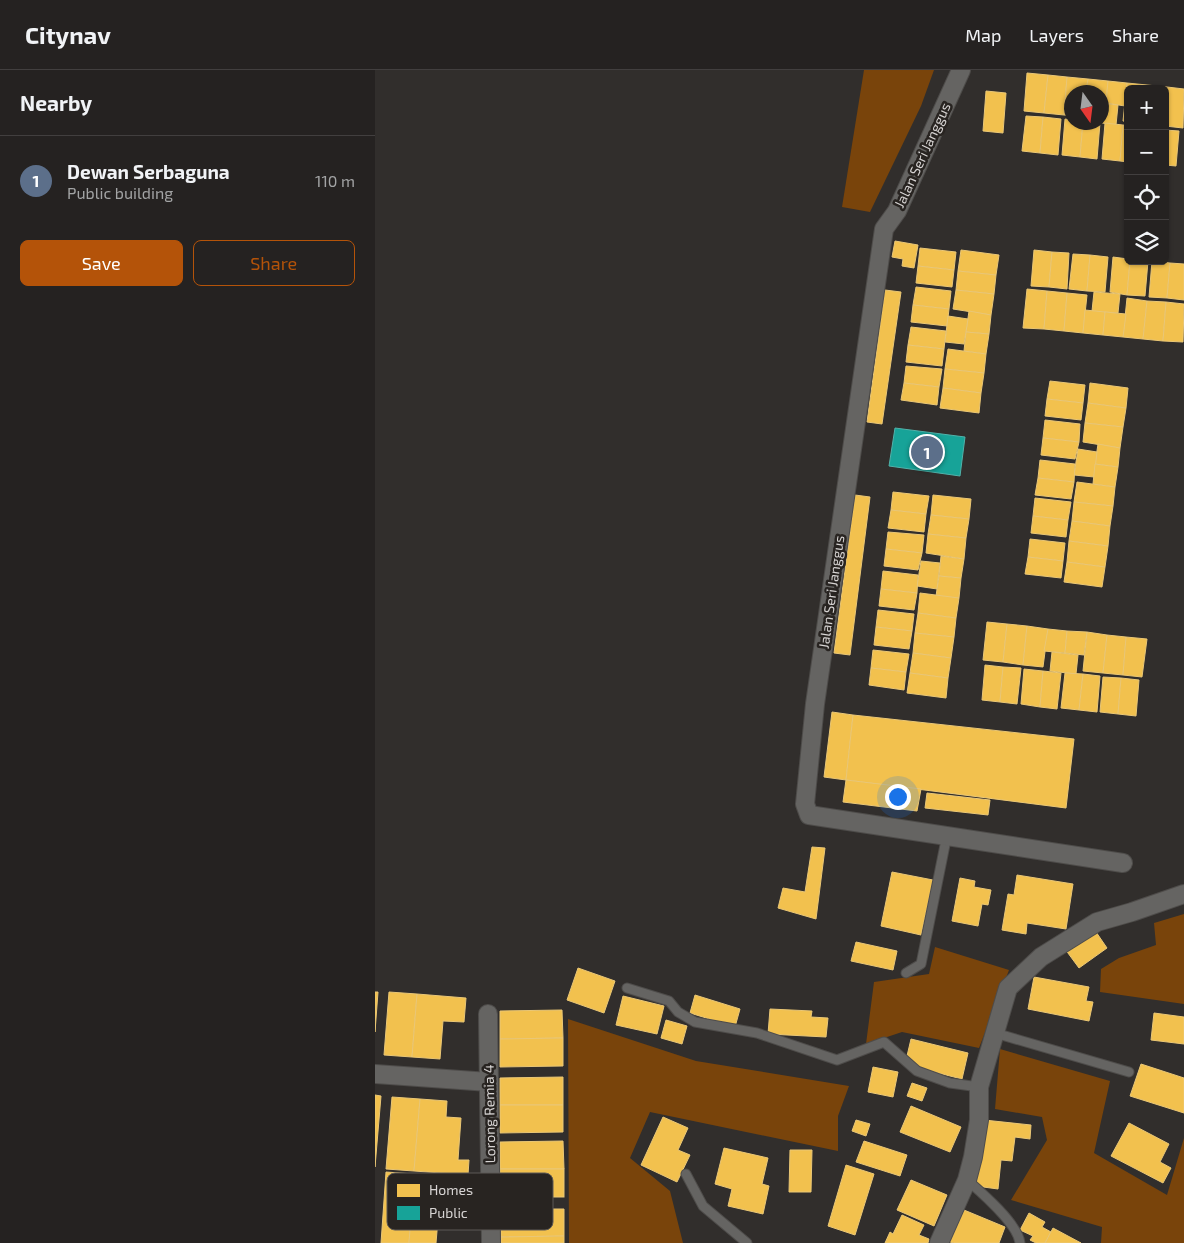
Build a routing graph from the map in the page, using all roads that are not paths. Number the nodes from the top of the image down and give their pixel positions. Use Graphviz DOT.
graph roads {
  1 [pos="961,70"];
  2 [pos="947,836"];
  3 [pos="1123,863"];
  4 [pos="1184,894"];
  5 [pos="906,973"];
  6 [pos="627,988"];
  7 [pos="488,1014"];
  8 [pos="995,1032"];
  9 [pos="1129,1072"];
  10 [pos="375,1074"];
  11 [pos="489,1082"];
  12 [pos="979,1088"];
  13 [pos="490,1173"];
  14 [pos="686,1174"];
  15 [pos="967,1180"];
  16 [pos="491,1230"];
  17 [pos="491,1243"];
  18 [pos="747,1243"];
  19 [pos="939,1243"];
  20 [pos="1020,1243"];
  1 -- 2 [label="street, Jalan Seri Janggus"];
  2 -- 3 [label="street, Jalan Seri Janggus"];
  2 -- 5 [label="lane"];
  4 -- 8 [label="street"];
  6 -- 12 [label="lane"];
  7 -- 11 [label="street, Lorong Remia 4"];
  8 -- 9 [label="lane"];
  8 -- 12 [label="street"];
  10 -- 11 [label="street"];
  11 -- 13 [label="street, Lorong Remia 4"];
  12 -- 15 [label="street"];
  14 -- 18 [label="lane"];
  15 -- 19 [label="street"];
  15 -- 20 [label="lane"];
  16 -- 17 [label="street, Lorong Remia 4"];
}
